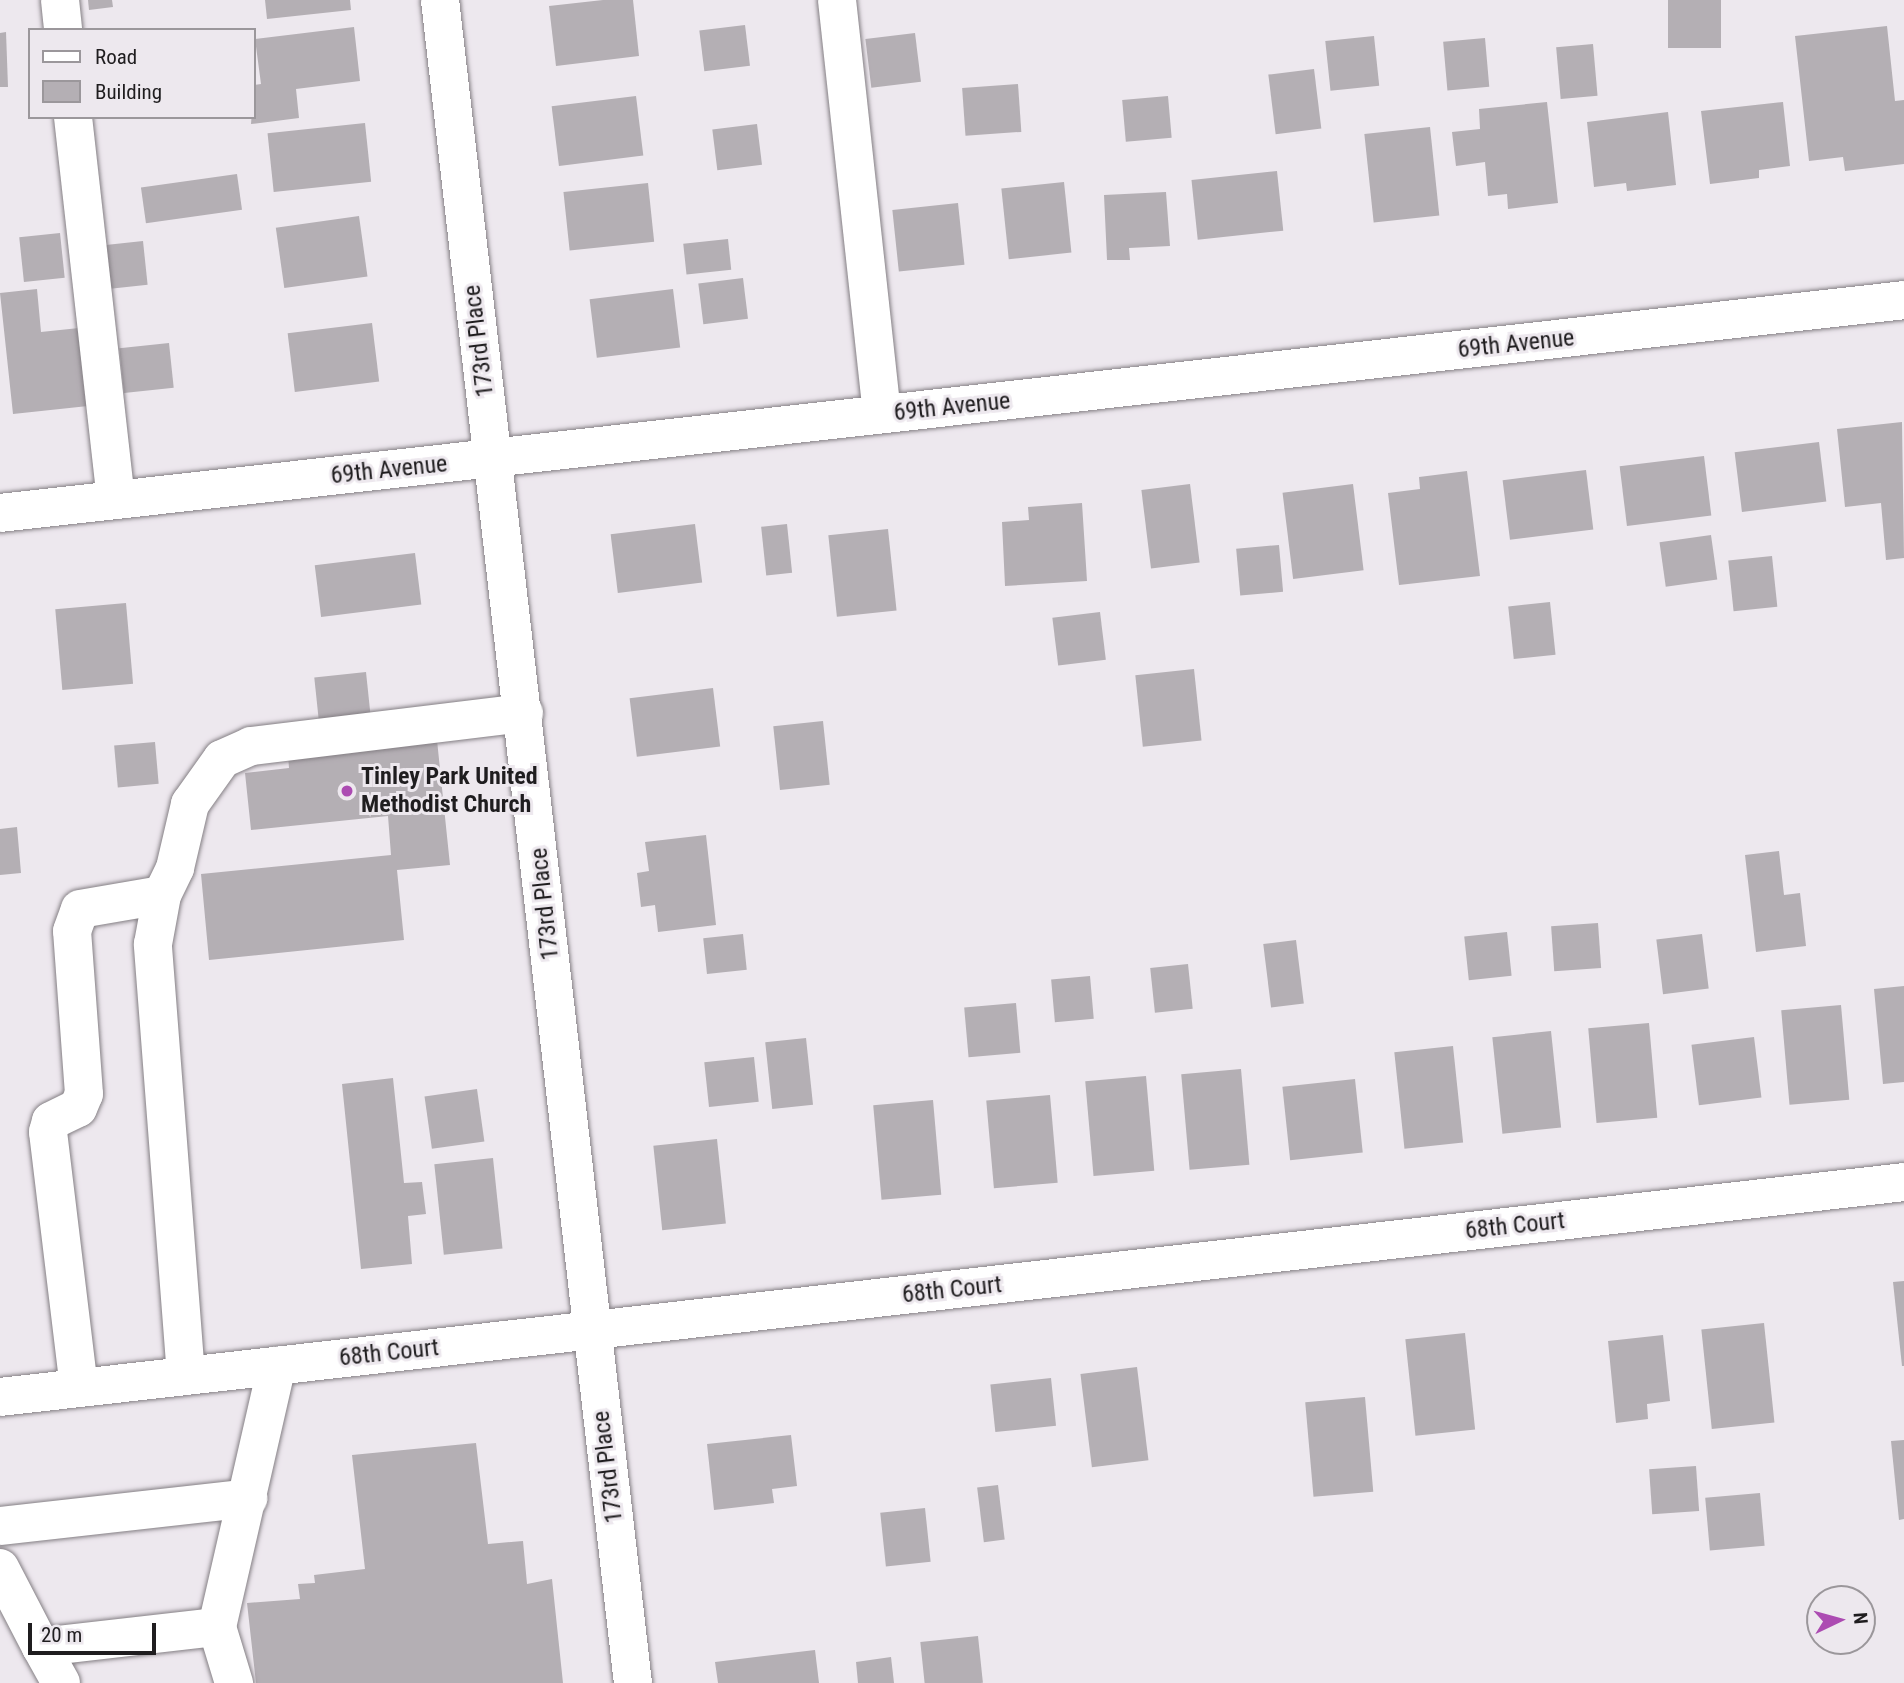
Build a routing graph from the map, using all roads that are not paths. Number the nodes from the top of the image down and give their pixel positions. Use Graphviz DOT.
graph roads {
  1 [pos="60,0"];
  2 [pos="440,0"];
  3 [pos="837,0"];
  4 [pos="63,28"];
  5 [pos="73,119"];
  6 [pos="1904,300"];
  7 [pos="882,414"];
  8 [pos="492,458"];
  9 [pos="116,500"];
  10 [pos="0,513"];
  11 [pos="524,713"];
  12 [pos="162,895"];
  13 [pos="1904,1182"];
  14 [pos="593,1330"];
  15 [pos="277,1366"];
  16 [pos="186,1376"];
  17 [pos="79,1388"];
  18 [pos="0,1397"];
  19 [pos="248,1498"];
  20 [pos="0,1527"];
  21 [pos="0,1568"];
  22 [pos="218,1627"];
  23 [pos="41,1647"];
  24 [pos="61,1683"];
  25 [pos="234,1683"];
  26 [pos="633,1683"];
  1 -- 4 [label="street"];
  2 -- 8 [label="street, 173rd Place"];
  3 -- 7 [label="street"];
  5 -- 9 [label="street"];
  6 -- 7 [label="street, 69th Avenue"];
  7 -- 8 [label="street, 69th Avenue"];
  8 -- 9 [label="street, 69th Avenue"];
  8 -- 11 [label="street, 173rd Place"];
  9 -- 10 [label="street, 69th Avenue"];
  11 -- 12 [label="street"];
  11 -- 14 [label="street, 173rd Place"];
  12 -- 16 [label="street"];
  12 -- 17 [label="street"];
  13 -- 14 [label="street, 68th Court"];
  14 -- 15 [label="street, 68th Court"];
  14 -- 26 [label="street, 173rd Place"];
  15 -- 16 [label="street, 68th Court"];
  15 -- 19 [label="street"];
  16 -- 17 [label="street, 68th Court"];
  17 -- 18 [label="street, 68th Court"];
  19 -- 20 [label="street"];
  19 -- 22 [label="street"];
  21 -- 23 [label="street"];
  22 -- 23 [label="street"];
  22 -- 25 [label="street"];
  23 -- 24 [label="street"];
}
